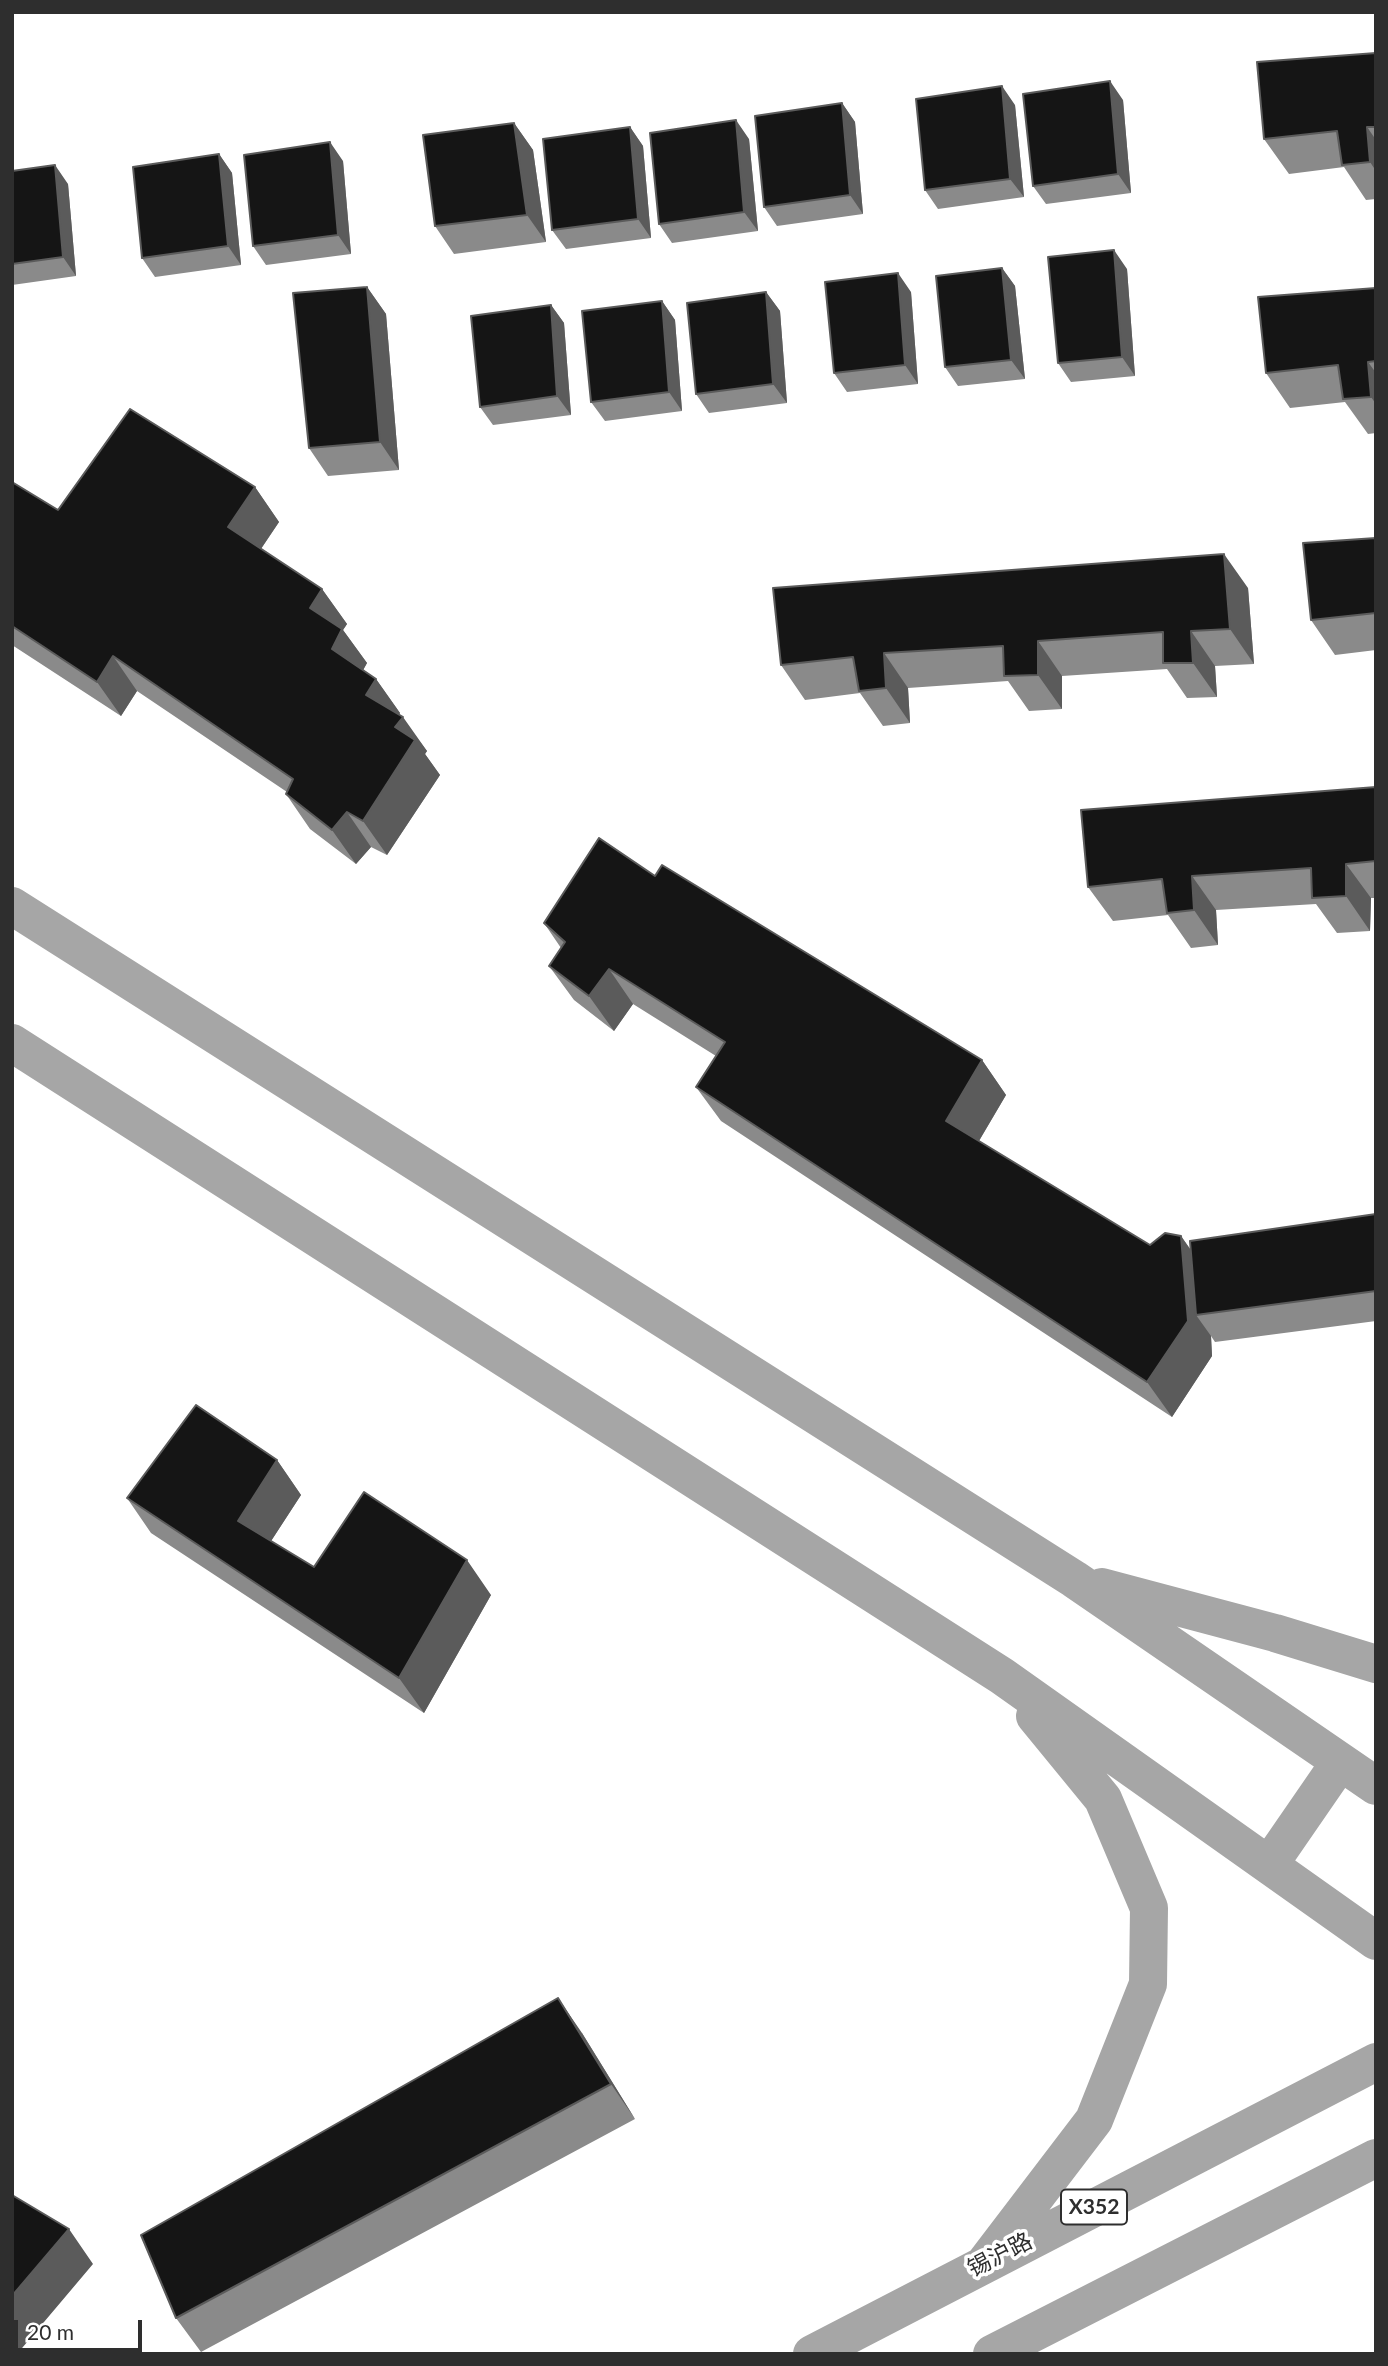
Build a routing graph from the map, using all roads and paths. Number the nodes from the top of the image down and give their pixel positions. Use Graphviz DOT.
graph roads {
  1 [pos="12,906"];
  2 [pos="12,1042"];
  3 [pos="1074,1580"];
  4 [pos="1376,1664"];
  5 [pos="1002,1676"];
  6 [pos="1340,1762"];
  7 [pos="1376,1786"];
  8 [pos="1269,1865"];
  9 [pos="1376,1941"];
  10 [pos="1376,2062"];
  11 [pos="1376,2158"];
  12 [pos="985,2263"];
  13 [pos="812,2354"];
  14 [pos="992,2354"];
  1 -- 3 [label="main road"];
  2 -- 5 [label="main road"];
  3 -- 4 [label="main road"];
  3 -- 6 [label="main road"];
  5 -- 8 [label="main road"];
  5 -- 12 [label="main road"];
  6 -- 7 [label="main road"];
  6 -- 8 [label="main road"];
  8 -- 9 [label="main road"];
  10 -- 12 [label="main road, 锡沪路 / X352"];
  11 -- 14 [label="main road"];
  12 -- 13 [label="main road, 锡沪路 / X352"];
}
